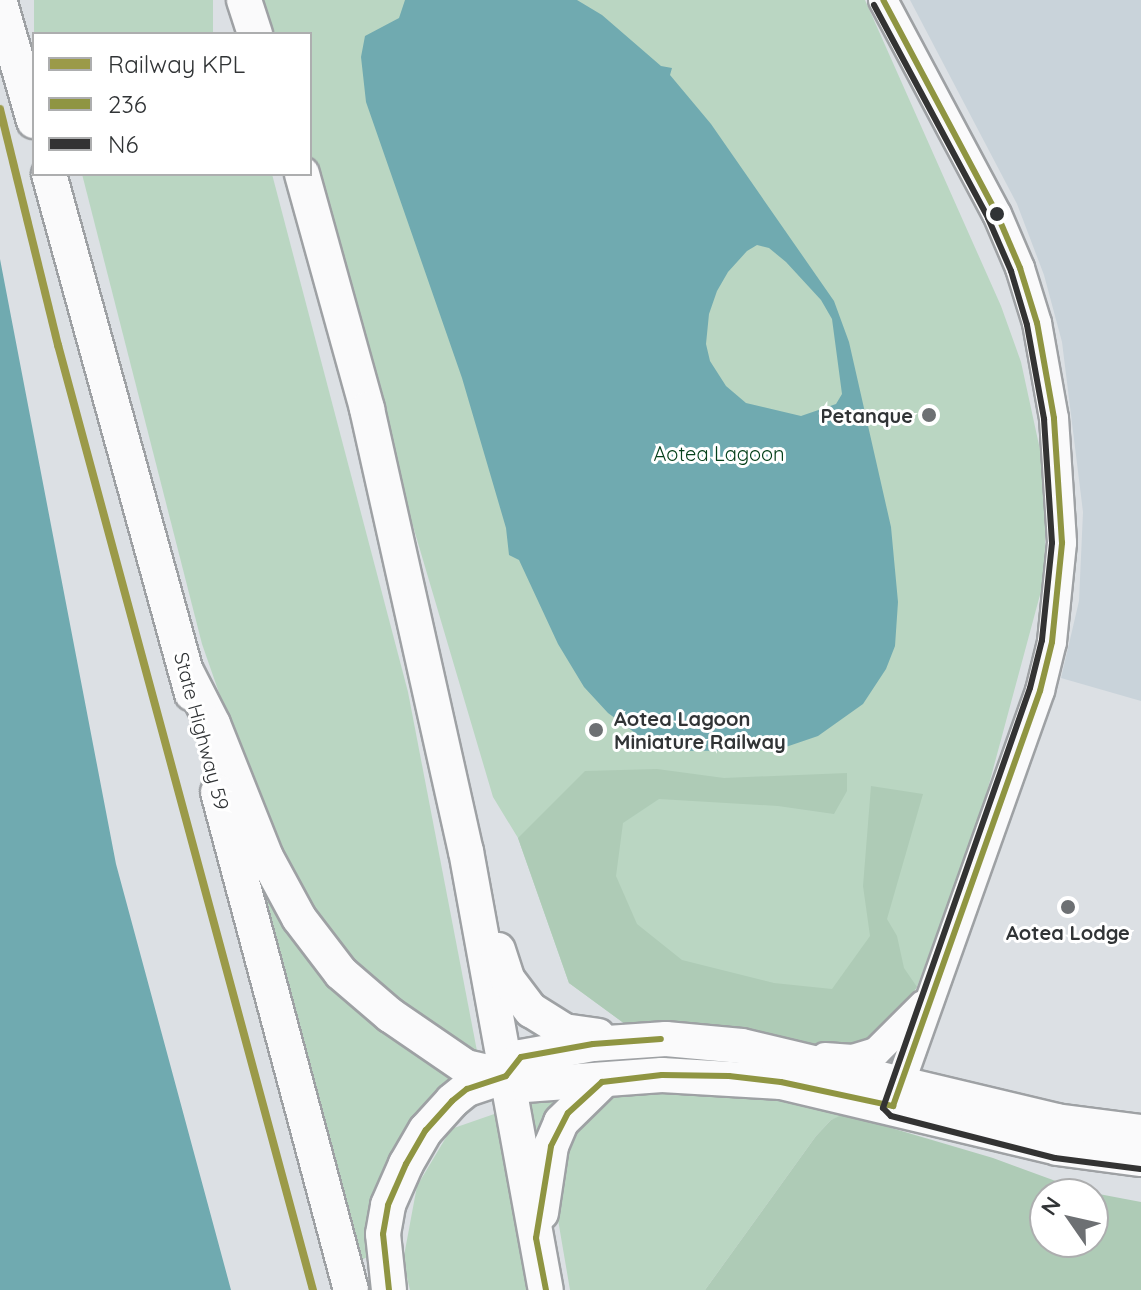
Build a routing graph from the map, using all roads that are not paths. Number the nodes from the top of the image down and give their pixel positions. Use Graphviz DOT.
graph roads {
  1 [pos="244,0"];
  2 [pos="883,0"];
  3 [pos="0,3"];
  4 [pos="254,32"];
  5 [pos="32,114"];
  6 [pos="50,176"];
  7 [pos="303,176"];
  8 [pos="187,673"];
  9 [pos="466,851"];
  10 [pos="936,984"];
  11 [pos="629,1041"];
  12 [pos="742,1046"];
  13 [pos="506,1076"];
  14 [pos="602,1082"];
  15 [pos="896,1095"];
  16 [pos="1141,1132"];
  17 [pos="1141,1159"];
  18 [pos="536,1238"];
  19 [pos="351,1290"];
  20 [pos="389,1290"];
  21 [pos="546,1290"];
  1 -- 4 [label="main road"];
  2 -- 10 [label="street"];
  3 -- 5 [label="main road"];
  6 -- 8 [label="main road, State Highway 59"];
  7 -- 9 [label="main road"];
  8 -- 13 [label="main road"];
  8 -- 19 [label="main road, State Highway 59"];
  9 -- 11 [label="main road"];
  9 -- 13 [label="main road"];
  10 -- 12 [label="street"];
  10 -- 15 [label="street"];
  11 -- 12 [label="main road"];
  11 -- 13 [label="main road"];
  12 -- 15 [label="main road"];
  13 -- 14 [label="main road"];
  13 -- 18 [label="main road"];
  13 -- 20 [label="main road"];
  14 -- 15 [label="main road"];
  14 -- 18 [label="main road"];
  15 -- 16 [label="main road"];
  15 -- 17 [label="main road"];
  18 -- 21 [label="main road"];
}
